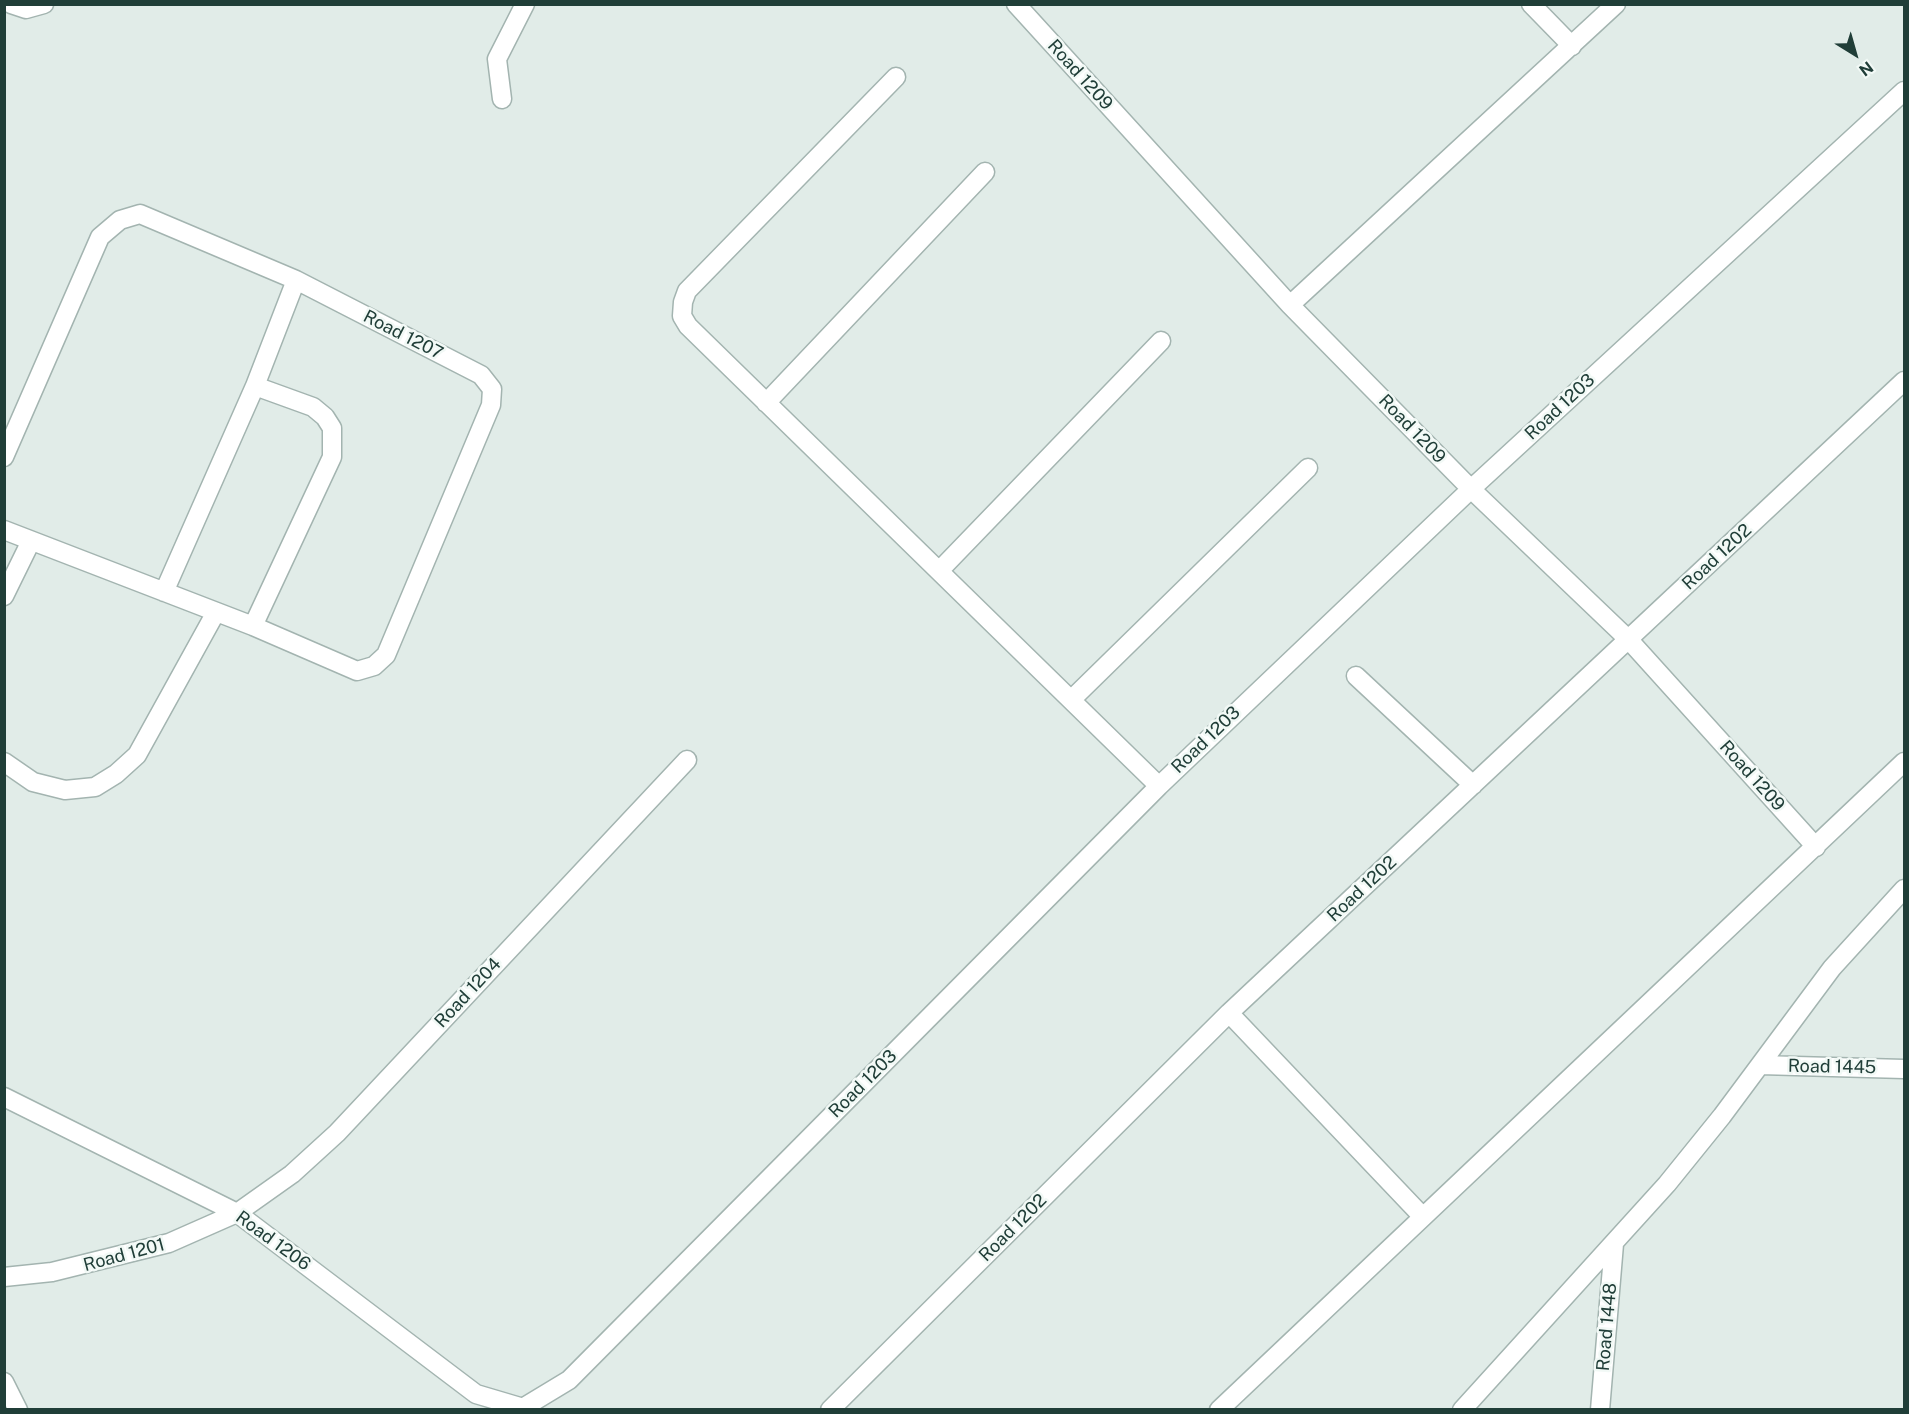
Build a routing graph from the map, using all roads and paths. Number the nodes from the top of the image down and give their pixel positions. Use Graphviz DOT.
graph roads {
  1 [pos="11,4"];
  2 [pos="44,4"];
  3 [pos="525,4"];
  4 [pos="1016,4"];
  5 [pos="1531,4"];
  6 [pos="1616,4"];
  7 [pos="1572,46"];
  8 [pos="896,77"];
  9 [pos="1905,91"];
  10 [pos="502,99"];
  11 [pos="986,172"];
  12 [pos="296,280"];
  13 [pos="1290,305"];
  14 [pos="1161,341"];
  15 [pos="1905,381"];
  16 [pos="255,386"];
  17 [pos="766,403"];
  18 [pos="4,457"];
  19 [pos="1308,468"];
  20 [pos="1471,489"];
  21 [pos="4,530"];
  22 [pos="32,541"];
  23 [pos="939,571"];
  24 [pos="164,592"];
  25 [pos="4,596"];
  26 [pos="216,612"];
  27 [pos="253,626"];
  28 [pos="1629,640"];
  29 [pos="1356,676"];
  30 [pos="1071,700"];
  31 [pos="687,760"];
  32 [pos="4,762"];
  33 [pos="1905,762"];
  34 [pos="1473,785"];
  35 [pos="1159,786"];
  36 [pos="1816,847"];
  37 [pos="1898,895"];
  38 [pos="1229,1013"];
  39 [pos="1760,1065"];
  40 [pos="1905,1069"];
  41 [pos="4,1096"];
  42 [pos="237,1213"];
  43 [pos="1423,1217"];
  44 [pos="1614,1244"];
  45 [pos="4,1277"];
  46 [pos="4,1383"];
  47 [pos="528,1408"];
  48 [pos="832,1409"];
  49 [pos="18,1410"];
  50 [pos="1219,1410"];
  51 [pos="1462,1410"];
  52 [pos="1600,1410"];
  1 -- 2 [label="street"];
  3 -- 10 [label="street"];
  4 -- 13 [label="street, Road 1209"];
  5 -- 7 [label="street"];
  6 -- 7 [label="street"];
  7 -- 13 [label="street"];
  8 -- 17 [label="street"];
  9 -- 20 [label="street, Road 1203"];
  11 -- 17 [label="street"];
  12 -- 16 [label="street"];
  12 -- 18 [label="street"];
  12 -- 27 [label="street, Road 1207"];
  13 -- 20 [label="street, Road 1209"];
  14 -- 23 [label="street"];
  15 -- 28 [label="street, Road 1202"];
  16 -- 24 [label="street"];
  16 -- 27 [label="street"];
  17 -- 23 [label="street"];
  19 -- 30 [label="street"];
  20 -- 28 [label="street, Road 1209"];
  20 -- 35 [label="street, Road 1203"];
  21 -- 22 [label="street, Road 1207"];
  22 -- 24 [label="street, Road 1207"];
  22 -- 25 [label="street"];
  23 -- 30 [label="street"];
  24 -- 26 [label="street, Road 1207"];
  26 -- 27 [label="street, Road 1207"];
  26 -- 32 [label="street"];
  28 -- 34 [label="street, Road 1202"];
  28 -- 36 [label="street, Road 1209"];
  29 -- 34 [label="street"];
  30 -- 35 [label="street"];
  31 -- 42 [label="street, Road 1204"];
  33 -- 36 [label="street"];
  34 -- 38 [label="street, Road 1202"];
  35 -- 47 [label="street, Road 1203"];
  36 -- 43 [label="street"];
  37 -- 39 [label="street"];
  38 -- 43 [label="street"];
  38 -- 48 [label="street, Road 1202"];
  39 -- 40 [label="street, Road 1445"];
  39 -- 44 [label="street"];
  41 -- 42 [label="street, Road 1206"];
  42 -- 45 [label="street, Road 1201"];
  42 -- 47 [label="street, Road 1206"];
  43 -- 50 [label="street"];
  44 -- 51 [label="street"];
  44 -- 52 [label="street, Road 1448"];
  46 -- 49 [label="street"];
}
